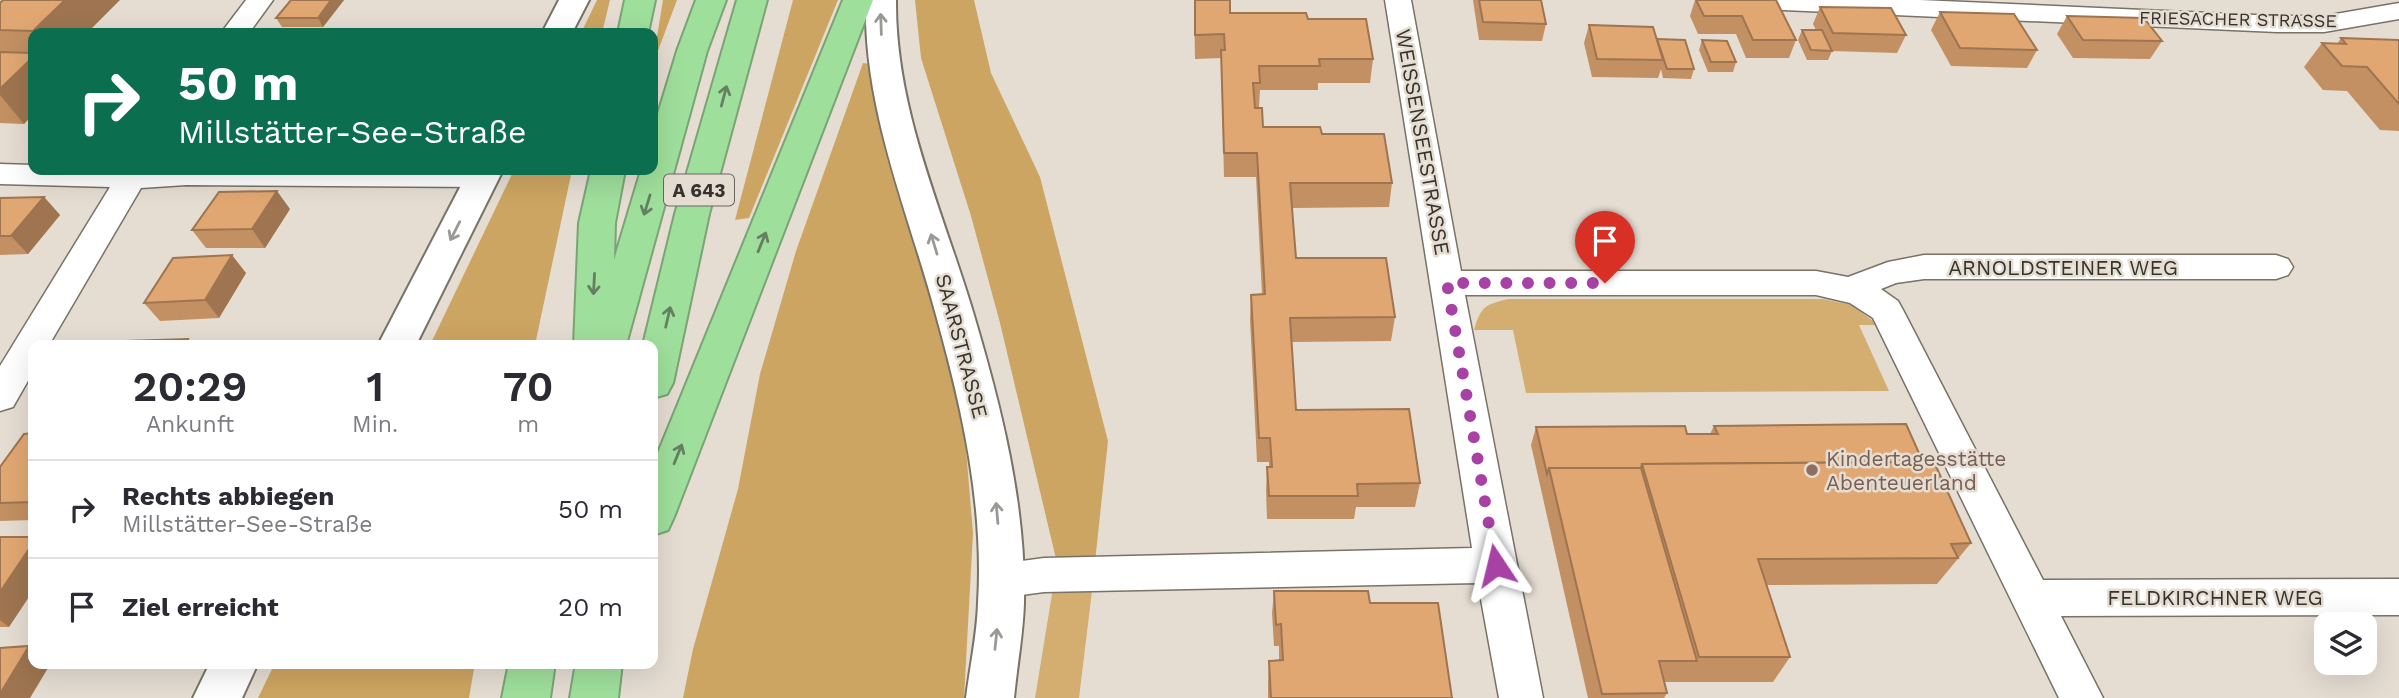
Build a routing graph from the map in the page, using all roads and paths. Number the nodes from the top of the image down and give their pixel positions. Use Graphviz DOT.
graph roads {
  1 [pos="260,0"];
  2 [pos="574,0"];
  3 [pos="640,0"];
  4 [pos="711,0"];
  5 [pos="752,0"];
  6 [pos="858,0"];
  7 [pos="881,0"];
  8 [pos="1398,0"];
  9 [pos="1740,0"];
  10 [pos="2392,0"];
  11 [pos="2399,5"];
  12 [pos="2399,11"];
  13 [pos="239,28"];
  14 [pos="560,28"];
  15 [pos="635,28"];
  16 [pos="658,169"];
  17 [pos="0,174"];
  18 [pos="28,174"];
  19 [pos="133,175"];
  20 [pos="483,175"];
  21 [pos="606,175"];
  22 [pos="656,175"];
  23 [pos="2276,267"];
  24 [pos="1447,283"];
  25 [pos="1854,289"];
  26 [pos="34,340"];
  27 [pos="400,340"];
  28 [pos="592,340"];
  29 [pos="608,340"];
  30 [pos="28,350"];
  31 [pos="658,361"];
  32 [pos="0,397"];
  33 [pos="658,504"];
  34 [pos="1496,565"];
  35 [pos="1000,581"];
  36 [pos="2399,597"];
  37 [pos="2030,598"];
  38 [pos="231,669"];
  39 [pos="531,669"];
  40 [pos="598,669"];
  41 [pos="217,698"];
  42 [pos="526,698"];
  43 [pos="594,698"];
  44 [pos="990,698"];
  45 [pos="1521,698"];
  46 [pos="2081,698"];
  1 -- 13 [label="street"];
  2 -- 14 [label="main road"];
  3 -- 15 [label="highway"];
  4 -- 16 [label="highway, A 643, one-way"];
  31 -- 5 [label="highway, A 643, one-way"];
  33 -- 6 [label="highway, one-way"];
  35 -- 7 [label="main road, SAARSTRASSE, one-way"];
  8 -- 24 [label="street, WEISSENSEESTRASSE"];
  9 -- 12 [label="street, FRIESACHER STRASSE"];
  10 -- 11 [label="street"];
  17 -- 18 [label="street"];
  19 -- 26 [label="street"];
  20 -- 27 [label="main road, one-way"];
  21 -- 28 [label="highway, one-way"];
  22 -- 29 [label="highway, A 643, one-way"];
  23 -- 25 [label="street, ARNOLDSTEINER WEG"];
  24 -- 25 [label="street"];
  24 -- 34 [label="street, WEISSENSEESTRASSE"];
  25 -- 37 [label="street"];
  30 -- 32 [label="street"];
  34 -- 35 [label="street"];
  34 -- 45 [label="street, WEISSENSEESTRASSE"];
  44 -- 35 [label="main road, SAARSTRASSE, one-way"];
  36 -- 37 [label="street, FELDKIRCHNER WEG"];
  37 -- 46 [label="street"];
  38 -- 41 [label="main road"];
  39 -- 42 [label="highway"];
  40 -- 43 [label="highway"];
}
